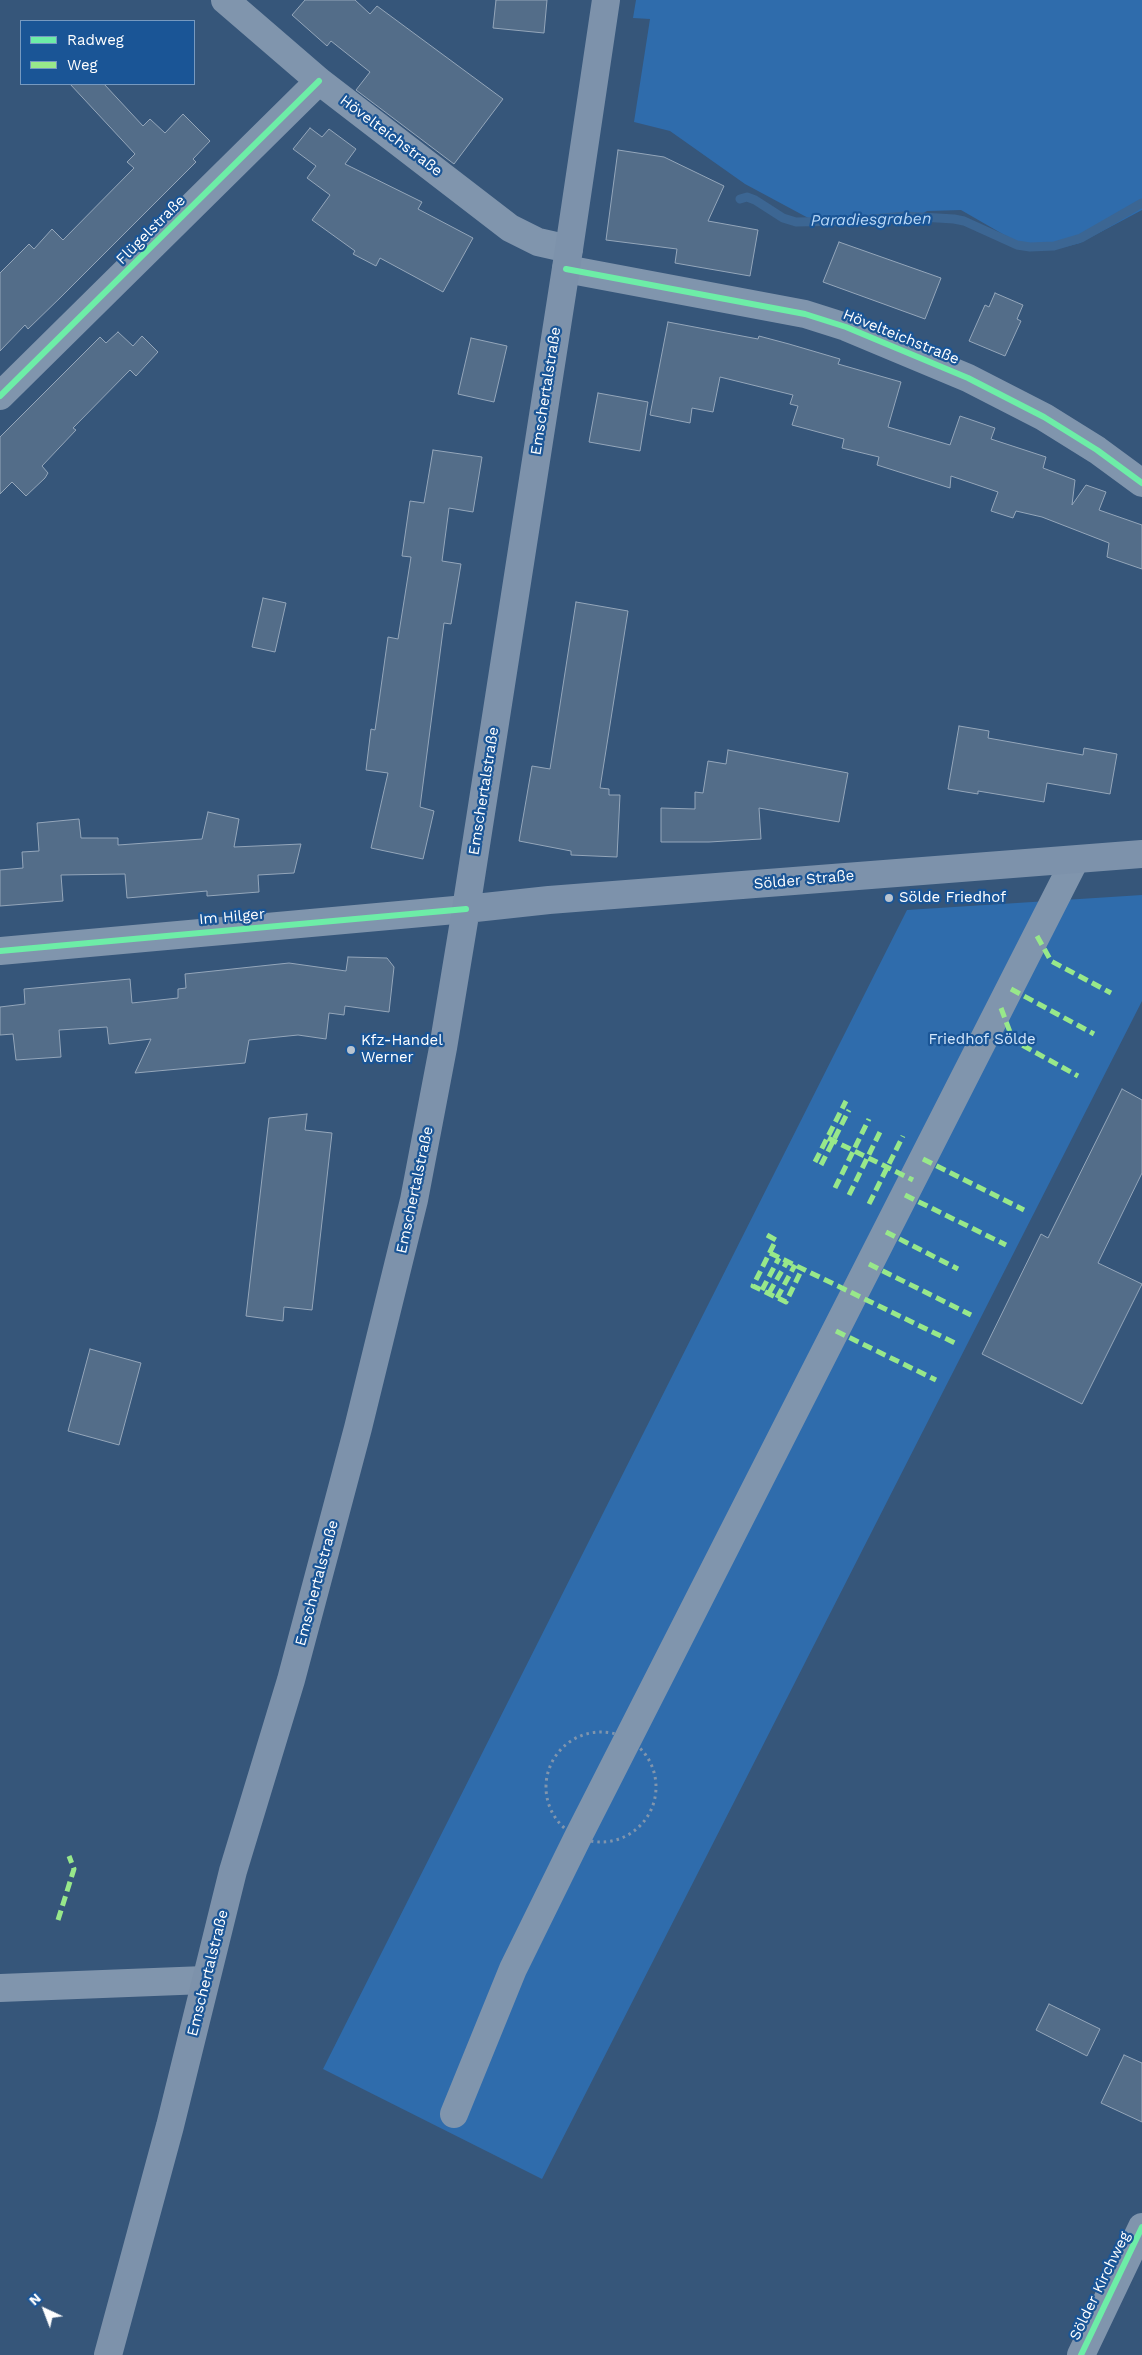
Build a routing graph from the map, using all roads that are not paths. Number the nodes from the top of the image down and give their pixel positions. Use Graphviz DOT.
graph roads {
  1 [pos="225,0"];
  2 [pos="606,0"];
  3 [pos="320,81"];
  4 [pos="568,259"];
  5 [pos="0,396"];
  6 [pos="1142,483"];
  7 [pos="1142,854"];
  8 [pos="1075,860"];
  9 [pos="466,909"];
  10 [pos="0,951"];
  11 [pos="205,1980"];
  12 [pos="0,1988"];
  13 [pos="454,2114"];
  14 [pos="1142,2227"];
  15 [pos="108,2355"];
  16 [pos="1081,2355"];
  1 -- 3 [label="street, Hövelteichstraße"];
  2 -- 4 [label="main road, Emschertalstraße"];
  3 -- 4 [label="street, Hövelteichstraße"];
  3 -- 5 [label="street, Flügelstraße"];
  4 -- 6 [label="street, Hövelteichstraße"];
  4 -- 9 [label="main road, Emschertalstraße"];
  7 -- 8 [label="main road, Sölder Straße"];
  8 -- 9 [label="main road, Sölder Straße"];
  8 -- 13 [label="street"];
  9 -- 10 [label="street, Im Hilger"];
  9 -- 11 [label="main road, Emschertalstraße"];
  11 -- 12 [label="street"];
  11 -- 15 [label="main road, Emschertalstraße"];
  14 -- 16 [label="street, Sölder Kirchweg"];
}
